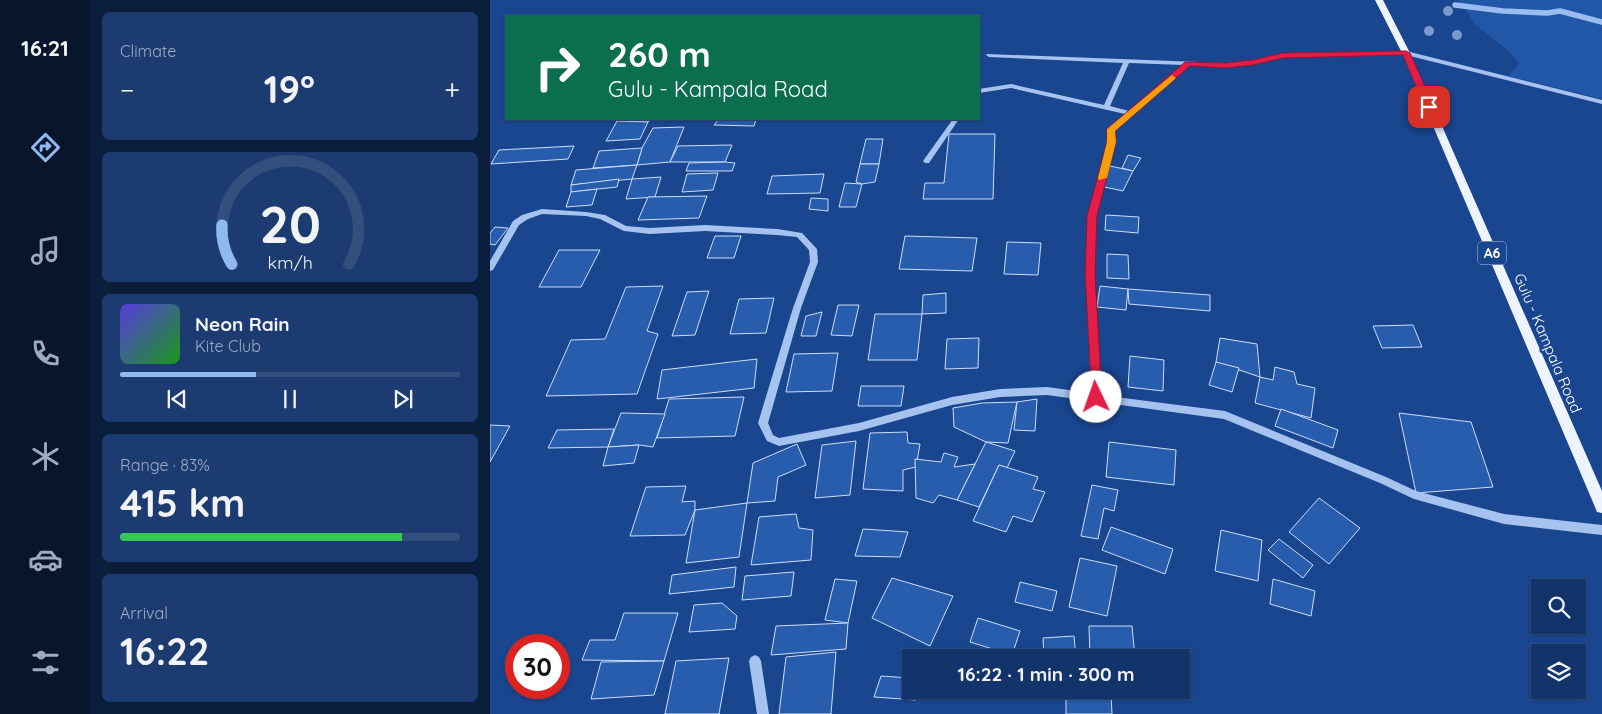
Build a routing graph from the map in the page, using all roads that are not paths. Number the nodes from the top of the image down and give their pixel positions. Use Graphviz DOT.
graph roads {
  1 [pos="1379,0"];
  2 [pos="1406,53"];
  3 [pos="989,55"];
  4 [pos="1127,61"];
  5 [pos="1188,64"];
  6 [pos="980,91"];
  7 [pos="1602,102"];
  8 [pos="1106,107"];
  9 [pos="1130,113"];
  10 [pos="955,120"];
  11 [pos="927,161"];
  12 [pos="490,268"];
  13 [pos="1096,397"];
  14 [pos="1602,507"];
  15 [pos="1602,530"];
  16 [pos="755,661"];
  17 [pos="763,714"];
  1 -- 2 [label="main road, Gulu - Kampala Road / A6"];
  2 -- 5 [label="street"];
  2 -- 7 [label="street"];
  2 -- 14 [label="main road, Gulu - Kampala Road / A6"];
  3 -- 4 [label="street"];
  4 -- 5 [label="street"];
  4 -- 8 [label="street"];
  5 -- 9 [label="street"];
  6 -- 8 [label="street"];
  8 -- 9 [label="street"];
  9 -- 13 [label="street"];
  10 -- 11 [label="street"];
  12 -- 13 [label="street"];
  13 -- 15 [label="street"];
  16 -- 17 [label="street"];
}
